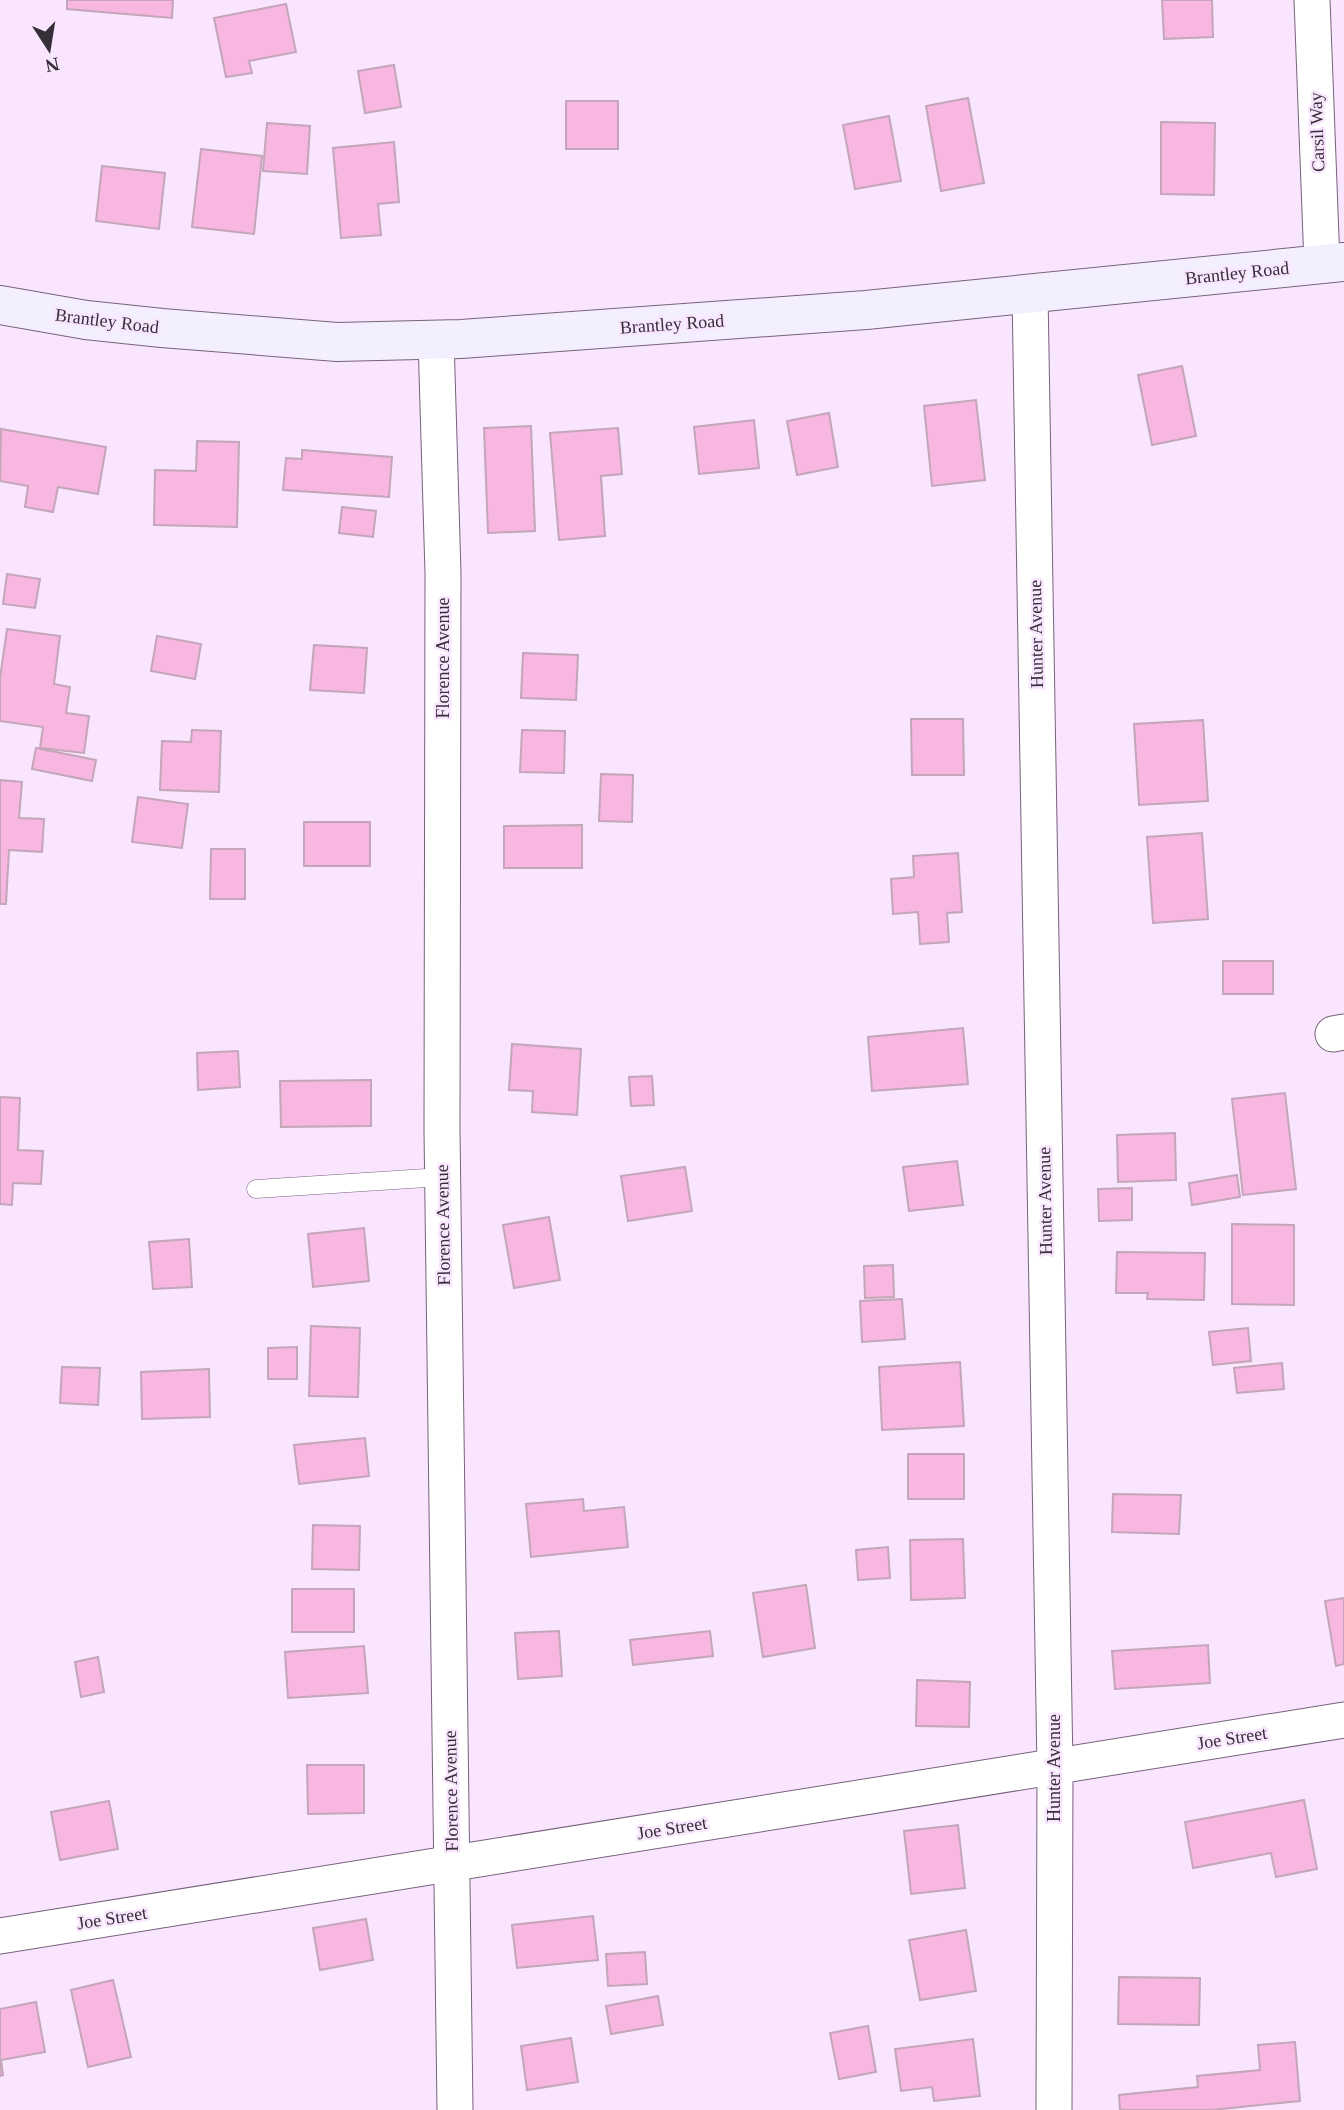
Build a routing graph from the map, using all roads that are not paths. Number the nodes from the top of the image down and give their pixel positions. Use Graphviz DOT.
graph roads {
  1 [pos="1312,0"];
  2 [pos="1333,263"];
  3 [pos="1030,293"];
  4 [pos="0,305"];
  5 [pos="436,339"];
  6 [pos="442,1177"];
  7 [pos="256,1189"];
  8 [pos="1344,1720"];
  9 [pos="1055,1768"];
  10 [pos="452,1863"];
  11 [pos="0,1936"];
  12 [pos="455,2110"];
  13 [pos="1054,2110"];
  1 -- 2 [label="street, Carsil Way"];
  2 -- 3 [label="street, Brantley Road"];
  3 -- 5 [label="street, Brantley Road"];
  3 -- 9 [label="street, Hunter Avenue"];
  4 -- 5 [label="street, Brantley Road"];
  5 -- 6 [label="street, Florence Avenue"];
  6 -- 7 [label="lane"];
  6 -- 10 [label="street, Florence Avenue"];
  8 -- 9 [label="street, Joe Street"];
  9 -- 10 [label="street, Joe Street"];
  9 -- 13 [label="street, Hunter Avenue"];
  10 -- 11 [label="street, Joe Street"];
  10 -- 12 [label="street, Florence Avenue"];
}
